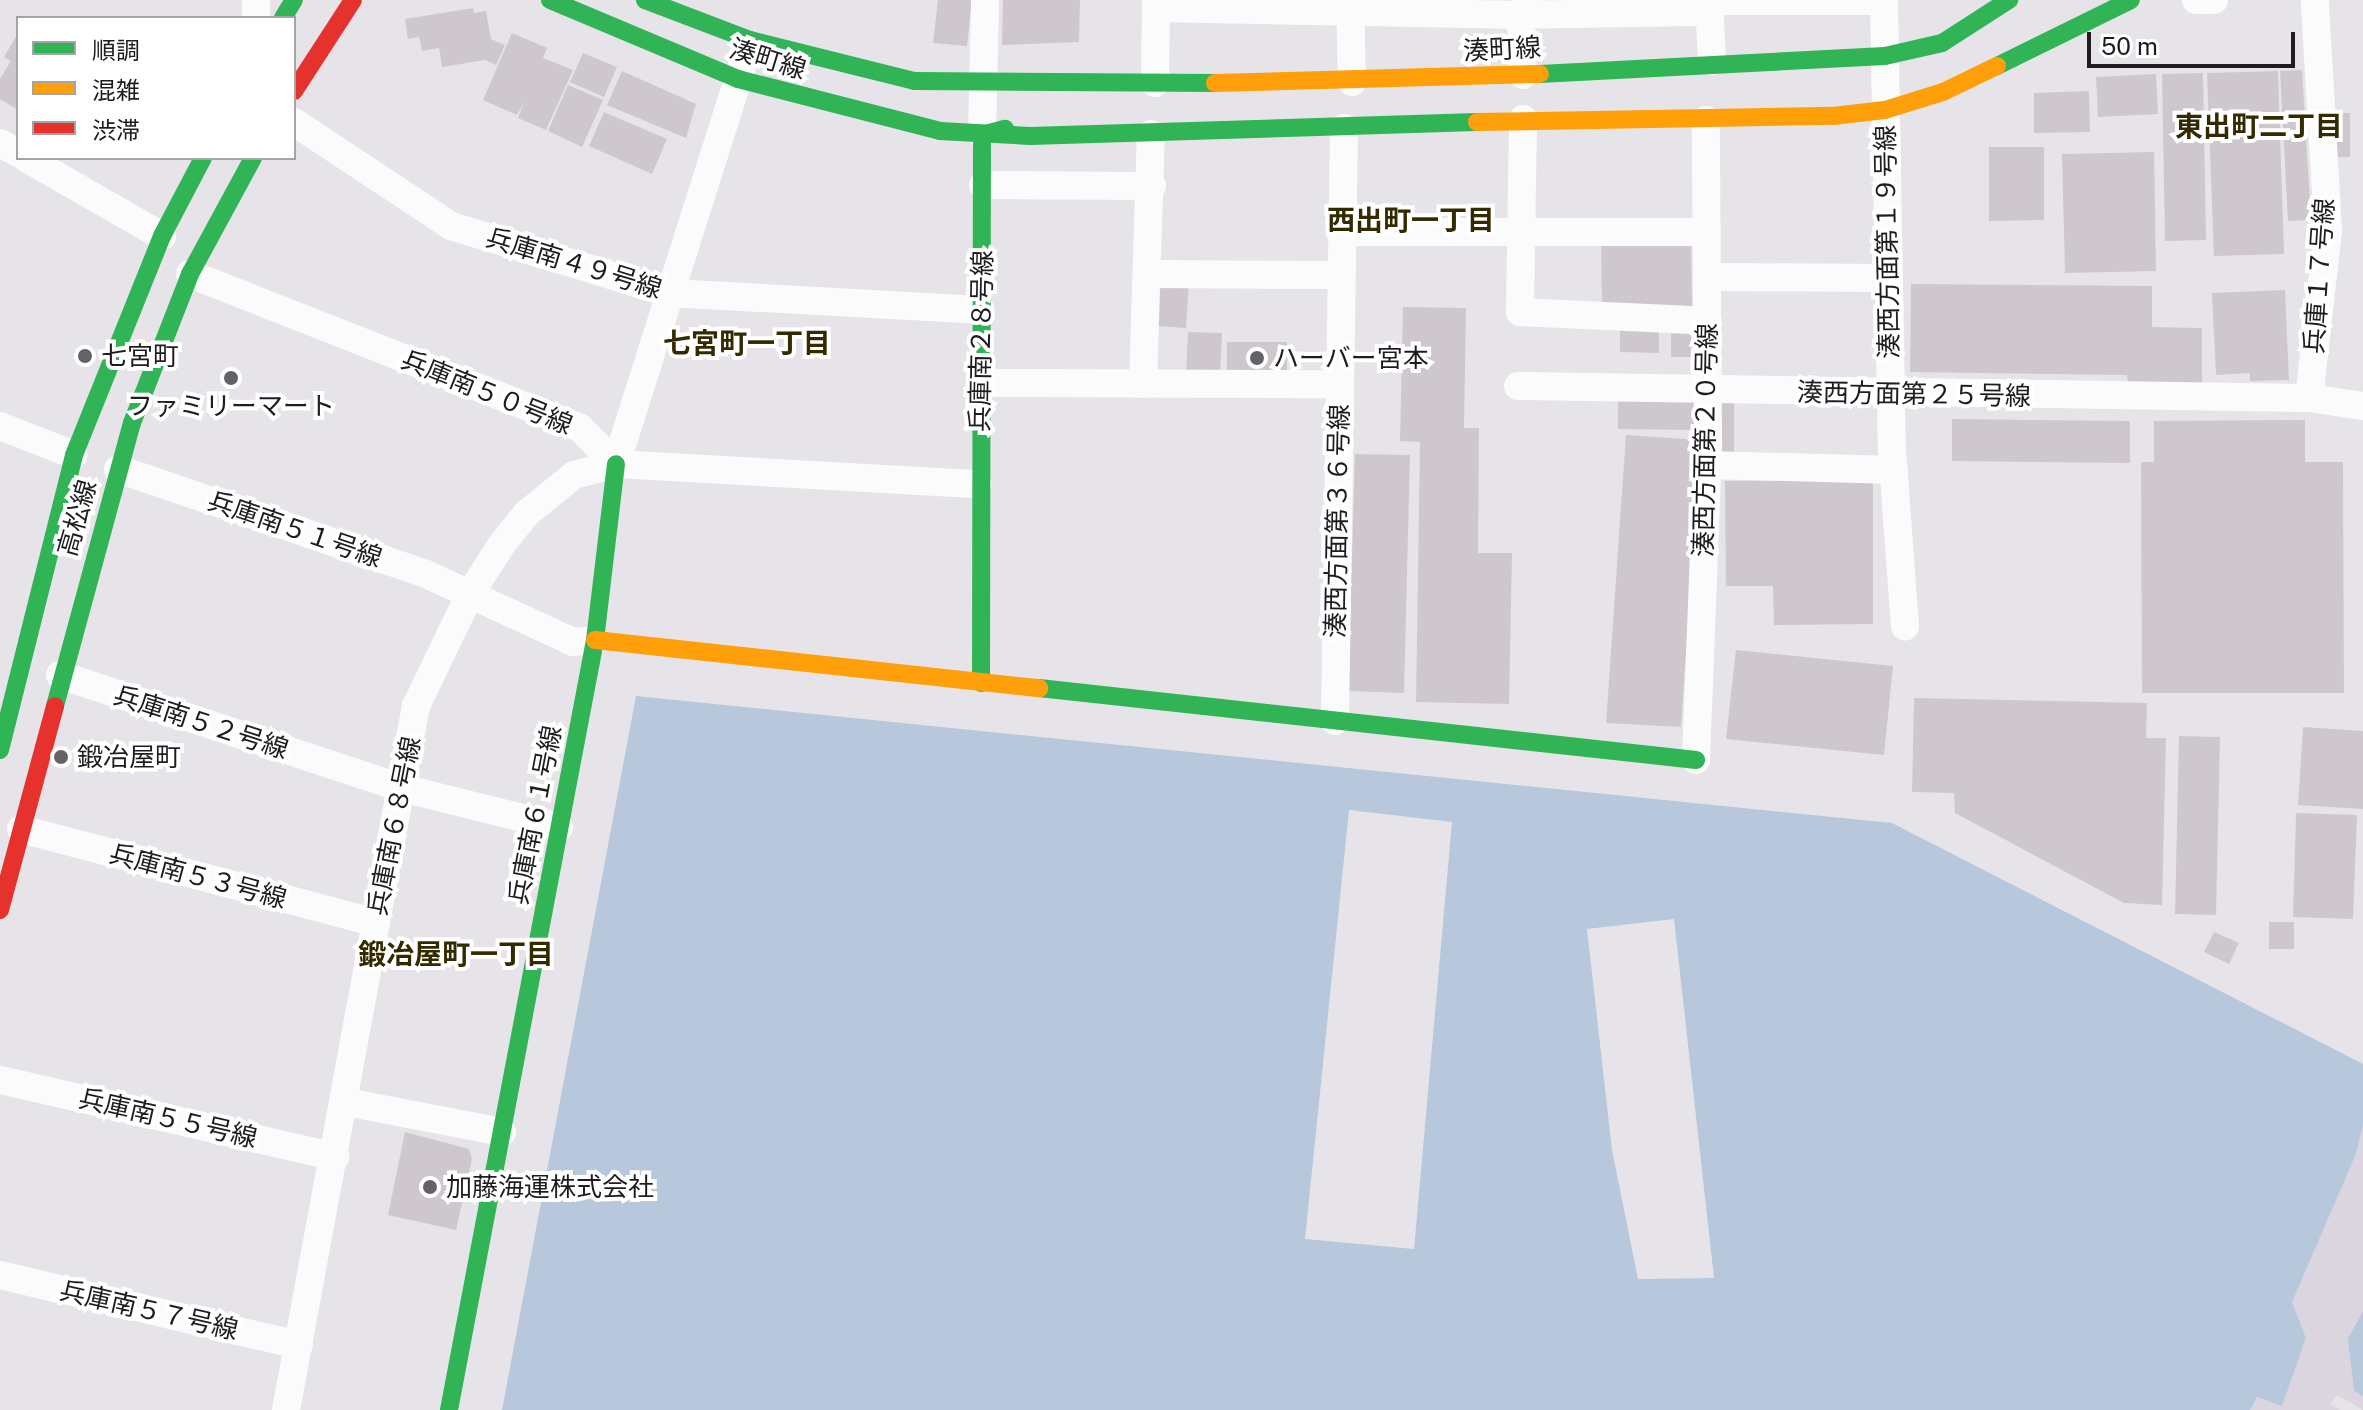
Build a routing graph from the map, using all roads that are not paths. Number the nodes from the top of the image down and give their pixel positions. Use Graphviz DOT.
graph roads {
  1 [pos="353,0"];
  2 [pos="550,0"];
  3 [pos="645,0"];
  4 [pos="985,0"];
  5 [pos="1884,0"];
  6 [pos="2009,0"];
  7 [pos="2131,0"];
  8 [pos="2196,0"];
  9 [pos="2214,0"];
  10 [pos="2316,1"];
  11 [pos="1156,4"];
  12 [pos="1709,4"];
  13 [pos="1350,5"];
  14 [pos="1526,7"];
  15 [pos="750,40"];
  16 [pos="1885,56"];
  17 [pos="1712,61"];
  18 [pos="1523,75"];
  19 [pos="738,79"];
  20 [pos="984,82"];
  21 [pos="1352,82"];
  22 [pos="1155,83"];
  23 [pos="296,88"];
  24 [pos="1018,103"];
  25 [pos="1222,110"];
  26 [pos="1885,110"];
  27 [pos="1266,115"];
  28 [pos="1523,119"];
  29 [pos="1706,120"];
  30 [pos="296,123"];
  31 [pos="1344,128"];
  32 [pos="1151,134"];
  33 [pos="982,135"];
  34 [pos="29,160"];
  35 [pos="202,160"];
  36 [pos="252,160"];
  37 [pos="983,185"];
  38 [pos="1152,186"];
  39 [pos="1340,232"];
  40 [pos="1521,232"];
  41 [pos="1707,232"];
  42 [pos="162,236"];
  43 [pos="190,274"];
  44 [pos="1148,274"];
  45 [pos="1339,275"];
  46 [pos="1708,277"];
  47 [pos="1888,278"];
  48 [pos="669,293"];
  49 [pos="981,310"];
  50 [pos="1708,321"];
  51 [pos="983,383"];
  52 [pos="1143,384"];
  53 [pos="1338,384"];
  54 [pos="1518,386"];
  55 [pos="1708,390"];
  56 [pos="1891,394"];
  57 [pos="2309,398"];
  58 [pos="2363,406"];
  59 [pos="0,426"];
  60 [pos="74,455"];
  61 [pos="616,464"];
  62 [pos="1707,465"];
  63 [pos="118,469"];
  64 [pos="1894,470"];
  65 [pos="977,484"];
  66 [pos="470,594"];
  67 [pos="1905,627"];
  68 [pos="595,640"];
  69 [pos="0,657"];
  70 [pos="22,664"];
  71 [pos="60,675"];
  72 [pos="981,683"];
  73 [pos="1335,721"];
  74 [pos="0,750"];
  75 [pos="1696,760"];
  76 [pos="402,788"];
  77 [pos="559,827"];
  78 [pos="21,829"];
  79 [pos="0,910"];
  80 [pos="376,923"];
  81 [pos="0,1080"];
  82 [pos="346,1102"];
  83 [pos="502,1132"];
  84 [pos="335,1157"];
  85 [pos="0,1275"];
  86 [pos="299,1345"];
  87 [pos="286,1410"];
  88 [pos="449,1410"];
  1 -- 23 [label="street"];
  2 -- 19 [label="street, 湊町線"];
  3 -- 15 [label="street, 湊町線"];
  4 -- 20 [label="street, 兵庫南２８号線"];
  5 -- 12 [label="street"];
  5 -- 16 [label="street, 湊西方面第１９号線"];
  6 -- 16 [label="street, 湊町線"];
  7 -- 26 [label="street, 湊町線"];
  8 -- 9 [label="street"];
  10 -- 57 [label="street, 兵庫１７号線"];
  11 -- 13 [label="street"];
  11 -- 22 [label="street"];
  12 -- 14 [label="street"];
  12 -- 17 [label="street"];
  13 -- 14 [label="street"];
  13 -- 21 [label="street"];
  14 -- 18 [label="street"];
  15 -- 19 [label="street"];
  15 -- 20 [label="street, 湊町線"];
  16 -- 17 [label="street, 湊町線"];
  16 -- 26 [label="street, 湊西方面第１９号線"];
  17 -- 18 [label="street, 湊町線"];
  18 -- 21 [label="street, 湊町線"];
  19 -- 33 [label="street, 湊町線"];
  19 -- 48 [label="street"];
  20 -- 22 [label="street, 湊町線"];
  20 -- 24 [label="street"];
  20 -- 33 [label="street, 兵庫南２８号線"];
  21 -- 22 [label="street, 湊町線"];
  25 -- 27 [label="street, 湊町線"];
  26 -- 27 [label="street, 湊町線"];
  26 -- 29 [label="street, 湊町線"];
  26 -- 47 [label="street, 湊西方面第１９号線"];
  27 -- 33 [label="street, 湊町線"];
  28 -- 29 [label="street, 湊町線"];
  28 -- 31 [label="street, 湊町線"];
  28 -- 40 [label="street"];
  29 -- 41 [label="street, 湊西方面第２０号線"];
  30 -- 48 [label="street, 兵庫南４９号線"];
  31 -- 32 [label="street, 湊町線"];
  31 -- 39 [label="street, 湊西方面第３６号線"];
  32 -- 33 [label="street, 湊町線"];
  32 -- 38 [label="street"];
  33 -- 37 [label="street, 兵庫南２８号線"];
  34 -- 42 [label="street"];
  35 -- 42 [label="street, 高松線"];
  36 -- 43 [label="street, 高松線"];
  37 -- 38 [label="street"];
  37 -- 49 [label="street, 兵庫南２８号線"];
  38 -- 44 [label="street"];
  39 -- 40 [label="street"];
  39 -- 45 [label="street, 湊西方面第３６号線"];
  40 -- 41 [label="street"];
  40 -- 50 [label="street"];
  41 -- 46 [label="street, 湊西方面第２０号線"];
  42 -- 60 [label="street, 高松線"];
  43 -- 61 [label="street, 兵庫南５０号線"];
  43 -- 63 [label="street, 高松線"];
  44 -- 45 [label="street"];
  44 -- 52 [label="street"];
  45 -- 53 [label="street, 湊西方面第３６号線"];
  46 -- 47 [label="street"];
  46 -- 50 [label="street, 湊西方面第２０号線"];
  47 -- 56 [label="street, 湊西方面第１９号線"];
  48 -- 49 [label="street, 兵庫南４９号線"];
  48 -- 61 [label="street"];
  49 -- 51 [label="street, 兵庫南２８号線"];
  50 -- 55 [label="street, 湊西方面第２０号線"];
  51 -- 52 [label="street"];
  51 -- 65 [label="street, 兵庫南２８号線"];
  52 -- 53 [label="street"];
  53 -- 73 [label="street, 湊西方面第３６号線"];
  54 -- 55 [label="street, 湊西方面第２５号線"];
  55 -- 56 [label="street, 湊西方面第２５号線"];
  55 -- 62 [label="street, 湊西方面第２０号線"];
  56 -- 57 [label="street, 湊西方面第２５号線"];
  56 -- 64 [label="street, 湊西方面第１９号線"];
  57 -- 58 [label="street"];
  59 -- 60 [label="street"];
  60 -- 70 [label="street, 高松線"];
  61 -- 65 [label="street"];
  61 -- 66 [label="street, 兵庫南６８号線"];
  61 -- 68 [label="street, 兵庫南６１号線"];
  62 -- 64 [label="street"];
  62 -- 75 [label="street, 湊西方面第２０号線"];
  63 -- 66 [label="street, 兵庫南５１号線"];
  63 -- 71 [label="street, 高松線"];
  64 -- 67 [label="street, 湊西方面第１９号線"];
  65 -- 72 [label="street, 兵庫南２８号線"];
  66 -- 68 [label="street, 兵庫南５１号線"];
  66 -- 76 [label="street, 兵庫南６８号線"];
  68 -- 72 [label="street"];
  68 -- 77 [label="street, 兵庫南６１号線"];
  69 -- 70 [label="street, 兵庫南５２号線"];
  70 -- 71 [label="street, 兵庫南５２号線"];
  70 -- 74 [label="street, 高松線"];
  71 -- 76 [label="street, 兵庫南５２号線"];
  71 -- 78 [label="street, 高松線"];
  72 -- 73 [label="street"];
  73 -- 75 [label="street"];
  76 -- 77 [label="street, 兵庫南５２号線"];
  76 -- 80 [label="street, 兵庫南６８号線"];
  77 -- 83 [label="street, 兵庫南６１号線"];
  78 -- 79 [label="street, 高松線"];
  78 -- 80 [label="street, 兵庫南５３号線"];
  80 -- 82 [label="street, 兵庫南６８号線"];
  81 -- 84 [label="street, 兵庫南５５号線"];
  82 -- 83 [label="street"];
  82 -- 84 [label="street, 兵庫南６８号線"];
  83 -- 88 [label="street, 兵庫南６１号線"];
  84 -- 86 [label="street, 兵庫南６８号線"];
  85 -- 86 [label="street, 兵庫南５７号線"];
  86 -- 87 [label="street, 兵庫南６８号線"];
}
